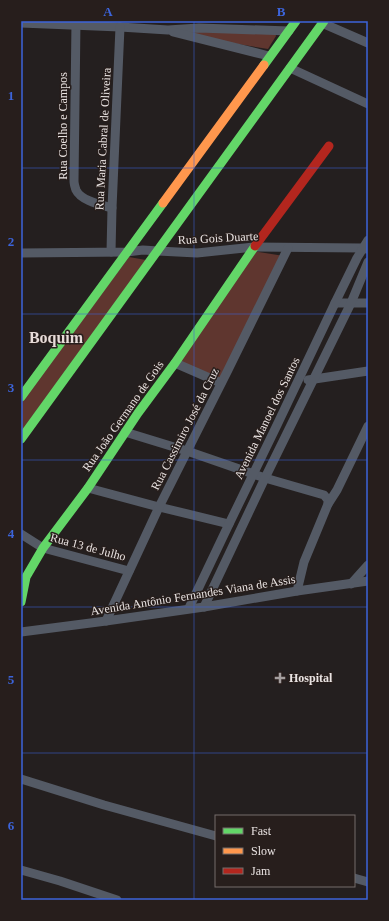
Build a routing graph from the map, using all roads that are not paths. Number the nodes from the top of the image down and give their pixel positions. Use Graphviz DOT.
graph roads {
  1 [pos="296,21"];
  2 [pos="323,22"];
  3 [pos="21,23"];
  4 [pos="76,23"];
  5 [pos="120,27"];
  6 [pos="168,30"];
  7 [pos="289,31"];
  8 [pos="368,43"];
  9 [pos="269,56"];
  10 [pos="290,68"];
  11 [pos="368,104"];
  12 [pos="329,146"];
  13 [pos="112,208"];
  14 [pos="368,240"];
  15 [pos="254,247"];
  16 [pos="288,248"];
  17 [pos="365,249"];
  18 [pos="158,251"];
  19 [pos="111,252"];
  20 [pos="127,252"];
  21 [pos="21,253"];
  22 [pos="368,262"];
  23 [pos="335,303"];
  24 [pos="351,303"];
  25 [pos="368,303"];
  26 [pos="175,363"];
  27 [pos="368,371"];
  28 [pos="299,380"];
  29 [pos="312,380"];
  30 [pos="222,383"];
  31 [pos="21,396"];
  32 [pos="368,426"];
  33 [pos="126,432"];
  34 [pos="21,439"];
  35 [pos="187,451"];
  36 [pos="252,474"];
  37 [pos="265,478"];
  38 [pos="88,488"];
  39 [pos="326,500"];
  40 [pos="159,507"];
  41 [pos="229,524"];
  42 [pos="21,534"];
  43 [pos="44,548"];
  44 [pos="368,565"];
  45 [pos="128,571"];
  46 [pos="368,582"];
  47 [pos="351,584"];
  48 [pos="297,591"];
  49 [pos="21,602"];
  50 [pos="204,607"];
  51 [pos="189,608"];
  52 [pos="106,621"];
  53 [pos="21,632"];
  54 [pos="21,779"];
  55 [pos="215,836"];
  56 [pos="21,870"];
  57 [pos="355,878"];
  58 [pos="368,882"];
  59 [pos="117,900"];
  1 -- 7 [label="street"];
  2 -- 8 [label="street"];
  2 -- 10 [label="street"];
  3 -- 4 [label="street"];
  4 -- 5 [label="street"];
  4 -- 13 [label="street, Rua Coelho e Campos"];
  5 -- 6 [label="street"];
  5 -- 13 [label="street, Rua Maria Cabral de Oliveira"];
  6 -- 7 [label="street"];
  6 -- 9 [label="street"];
  7 -- 9 [label="street"];
  9 -- 20 [label="street"];
  10 -- 11 [label="street"];
  10 -- 18 [label="street"];
  12 -- 15 [label="street, Rua João Germano de Gois"];
  13 -- 19 [label="street, Rua Maria Cabral de Oliveira"];
  14 -- 17 [label="street, Avenida Manoel dos Santos"];
  15 -- 16 [label="street, Rua Gois Duarte"];
  15 -- 18 [label="street, Rua Gois Duarte"];
  15 -- 26 [label="street, Rua João Germano de Gois"];
  16 -- 17 [label="street, Rua Gois Duarte"];
  16 -- 30 [label="street, Rua Cassimiro José da Cruz"];
  17 -- 23 [label="street, Avenida Manoel dos Santos"];
  18 -- 20 [label="street, Rua Gois Duarte"];
  18 -- 34 [label="street"];
  19 -- 20 [label="street, Rua Gois Duarte"];
  19 -- 21 [label="street, Rua Gois Duarte"];
  20 -- 31 [label="street"];
  22 -- 24 [label="street, Avenida Manoel dos Santos"];
  23 -- 24 [label="street"];
  23 -- 28 [label="street, Avenida Manoel dos Santos"];
  24 -- 25 [label="street"];
  24 -- 29 [label="street, Avenida Manoel dos Santos"];
  26 -- 30 [label="street"];
  26 -- 33 [label="street, Rua João Germano de Gois"];
  27 -- 29 [label="street"];
  28 -- 29 [label="street"];
  28 -- 36 [label="street, Avenida Manoel dos Santos"];
  29 -- 37 [label="street, Avenida Manoel dos Santos"];
  30 -- 35 [label="street, Rua Cassimiro José da Cruz"];
  32 -- 39 [label="street"];
  33 -- 35 [label="street"];
  33 -- 38 [label="street, Rua João Germano de Gois"];
  35 -- 36 [label="street"];
  35 -- 40 [label="street, Rua Cassimiro José da Cruz"];
  36 -- 37 [label="street"];
  36 -- 41 [label="street, Avenida Manoel dos Santos"];
  37 -- 39 [label="street"];
  37 -- 50 [label="street, Avenida Manoel dos Santos"];
  38 -- 40 [label="street"];
  38 -- 43 [label="street, Rua João Germano de Gois"];
  39 -- 48 [label="street"];
  40 -- 41 [label="street"];
  40 -- 45 [label="street, Rua Cassimiro José da Cruz"];
  41 -- 51 [label="street, Avenida Manoel dos Santos"];
  42 -- 43 [label="street, Rua 13 de Julho"];
  43 -- 45 [label="street, Rua 13 de Julho"];
  43 -- 49 [label="street, Rua João Germano de Gois"];
  44 -- 47 [label="street"];
  45 -- 52 [label="street, Rua Cassimiro José da Cruz"];
  46 -- 47 [label="street, Avenida Antônio Fernandes Viana de Assis"];
  47 -- 48 [label="street, Avenida Antônio Fernandes Viana de Assis"];
  48 -- 50 [label="street, Avenida Antônio Fernandes Viana de Assis"];
  50 -- 51 [label="street, Avenida Antônio Fernandes Viana de Assis"];
  51 -- 52 [label="street, Avenida Antônio Fernandes Viana de Assis"];
  52 -- 53 [label="street, Avenida Antônio Fernandes Viana de Assis"];
  54 -- 55 [label="street"];
  56 -- 59 [label="street"];
  57 -- 58 [label="street"];
}
